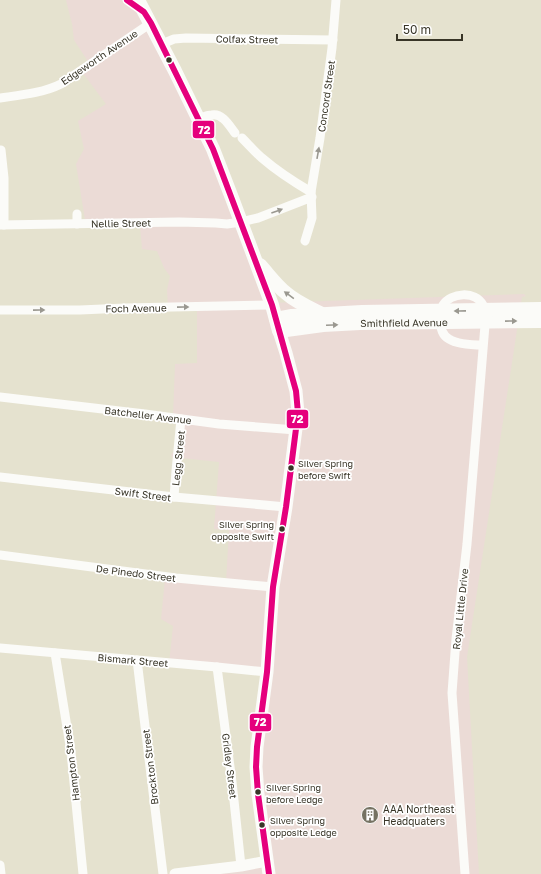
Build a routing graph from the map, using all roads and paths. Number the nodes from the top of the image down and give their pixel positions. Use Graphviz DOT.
graph roads {
  1 [pos="126,0"];
  2 [pos="336,0"];
  3 [pos="144,12"];
  4 [pos="333,40"];
  5 [pos="162,44"];
  6 [pos="0,98"];
  7 [pos="198,118"];
  8 [pos="1,150"];
  9 [pos="311,194"];
  10 [pos="77,214"];
  11 [pos="241,222"];
  12 [pos="77,224"];
  13 [pos="2,225"];
  14 [pos="305,241"];
  15 [pos="255,259"];
  16 [pos="272,305"];
  17 [pos="541,309"];
  18 [pos="0,310"];
  19 [pos="323,314"];
  20 [pos="361,318"];
  21 [pos="541,321"];
  22 [pos="278,324"];
  23 [pos="483,345"];
  24 [pos="0,397"];
  25 [pos="182,419"];
  26 [pos="296,430"];
  27 [pos="0,476"];
  28 [pos="174,497"];
  29 [pos="286,507"];
  30 [pos="0,555"];
  31 [pos="273,587"];
  32 [pos="0,648"];
  33 [pos="55,653"];
  34 [pos="137,660"];
  35 [pos="217,667"];
  36 [pos="267,672"];
  37 [pos="267,861"];
  38 [pos="0,865"];
  39 [pos="241,866"];
  40 [pos="1,874"];
  41 [pos="83,874"];
  42 [pos="163,874"];
  43 [pos="175,874"];
  44 [pos="269,874"];
  45 [pos="466,874"];
  1 -- 3 [label="main road"];
  2 -- 4 [label="street, Concord Street"];
  3 -- 5 [label="main road"];
  3 -- 6 [label="street, Edgeworth Avenue"];
  4 -- 5 [label="street, Colfax Street"];
  9 -- 4 [label="street, Concord Street, one-way"];
  5 -- 7 [label="main road"];
  7 -- 9 [label="street"];
  7 -- 11 [label="main road"];
  8 -- 13 [label="street"];
  11 -- 9 [label="street, Nellie Street, one-way"];
  9 -- 14 [label="street, Concord Street"];
  10 -- 12 [label="street"];
  11 -- 12 [label="street, Nellie Street"];
  11 -- 15 [label="main road"];
  12 -- 13 [label="street, Nellie Street"];
  15 -- 16 [label="main road"];
  19 -- 15 [label="main road, one-way"];
  18 -- 16 [label="street, Foch Avenue, one-way"];
  16 -- 22 [label="main road"];
  17 -- 20 [label="main road, Smithfield Avenue, one-way"];
  19 -- 20 [label="main road, Smithfield Avenue"];
  19 -- 22 [label="main road, Smithfield Avenue"];
  20 -- 21 [label="main road, Smithfield Avenue, one-way"];
  22 -- 20 [label="main road, Smithfield Avenue, one-way"];
  22 -- 26 [label="main road"];
  23 -- 23 [label="street, Royal Little Drive"];
  23 -- 45 [label="street, Royal Little Drive"];
  24 -- 25 [label="street, Batcheller Avenue"];
  25 -- 26 [label="street, Batcheller Avenue"];
  25 -- 28 [label="street, Legg Street"];
  26 -- 29 [label="main road"];
  27 -- 28 [label="street, Swift Street"];
  28 -- 29 [label="street, Swift Street"];
  29 -- 31 [label="main road"];
  30 -- 31 [label="street, De Pinedo Street"];
  31 -- 36 [label="main road"];
  32 -- 33 [label="street, Bismark Street"];
  33 -- 34 [label="street, Bismark Street"];
  33 -- 41 [label="street, Hampton Street"];
  34 -- 35 [label="street, Bismark Street"];
  34 -- 42 [label="street, Brockton Street"];
  35 -- 36 [label="street, Bismark Street"];
  35 -- 39 [label="street, Gridley Street"];
  36 -- 37 [label="main road"];
  37 -- 39 [label="street"];
  37 -- 44 [label="main road"];
  38 -- 40 [label="street"];
  39 -- 43 [label="street"];
}
